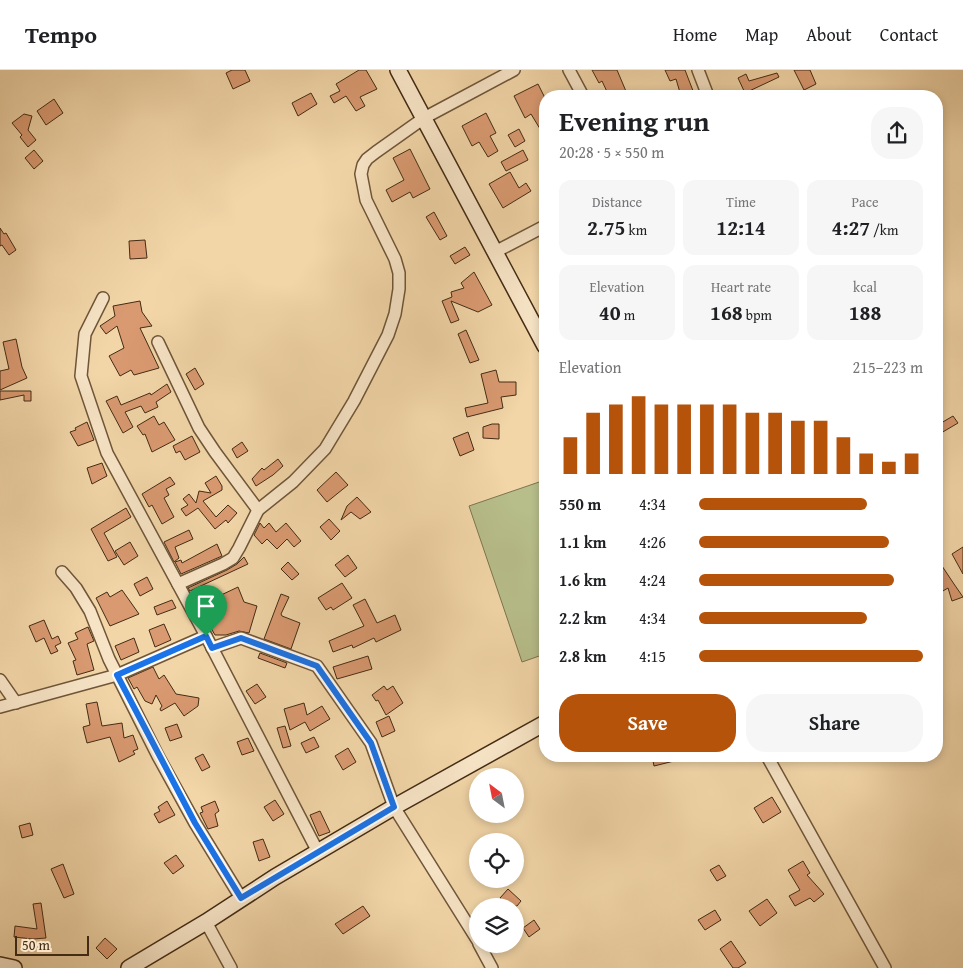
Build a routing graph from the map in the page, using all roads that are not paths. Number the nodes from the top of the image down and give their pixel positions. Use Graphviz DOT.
graph roads {
  1 [pos="398,70"];
  2 [pos="514,70"];
  3 [pos="569,70"];
  4 [pos="698,70"];
  5 [pos="580,90"];
  6 [pos="706,90"];
  7 [pos="424,118"];
  8 [pos="539,229"];
  9 [pos="495,252"];
  10 [pos="103,298"];
  11 [pos="539,335"];
  12 [pos="158,342"];
  13 [pos="258,510"];
  14 [pos="62,572"];
  15 [pos="178,584"];
  16 [pos="206,636"];
  17 [pos="212,648"];
  18 [pos="117,675"];
  19 [pos="0,680"];
  20 [pos="16,703"];
  21 [pos="0,707"];
  22 [pos="539,726"];
  23 [pos="770,762"];
  24 [pos="394,807"];
  25 [pos="318,852"];
  26 [pos="241,898"];
  27 [pos="206,922"];
  28 [pos="469,928"];
  29 [pos="484,953"];
  30 [pos="0,965"];
  31 [pos="14,968"];
  32 [pos="129,968"];
  33 [pos="231,968"];
  34 [pos="492,968"];
  35 [pos="885,968"];
  1 -- 7 [label="street"];
  2 -- 7 [label="street"];
  3 -- 5 [label="street"];
  4 -- 6 [label="street"];
  7 -- 9 [label="street"];
  7 -- 13 [label="street"];
  8 -- 9 [label="street"];
  9 -- 11 [label="street"];
  10 -- 15 [label="street"];
  12 -- 13 [label="street"];
  13 -- 15 [label="street"];
  14 -- 18 [label="street"];
  15 -- 16 [label="street"];
  16 -- 17 [label="street"];
  16 -- 18 [label="street"];
  17 -- 24 [label="street"];
  17 -- 25 [label="street"];
  18 -- 20 [label="street"];
  18 -- 26 [label="street"];
  19 -- 20 [label="street"];
  20 -- 21 [label="street"];
  22 -- 24 [label="street"];
  23 -- 35 [label="street"];
  24 -- 25 [label="street"];
  24 -- 28 [label="street"];
  25 -- 26 [label="street"];
  26 -- 27 [label="street"];
  27 -- 32 [label="street"];
  27 -- 33 [label="street"];
  29 -- 34 [label="street"];
  30 -- 31 [label="street"];
}
